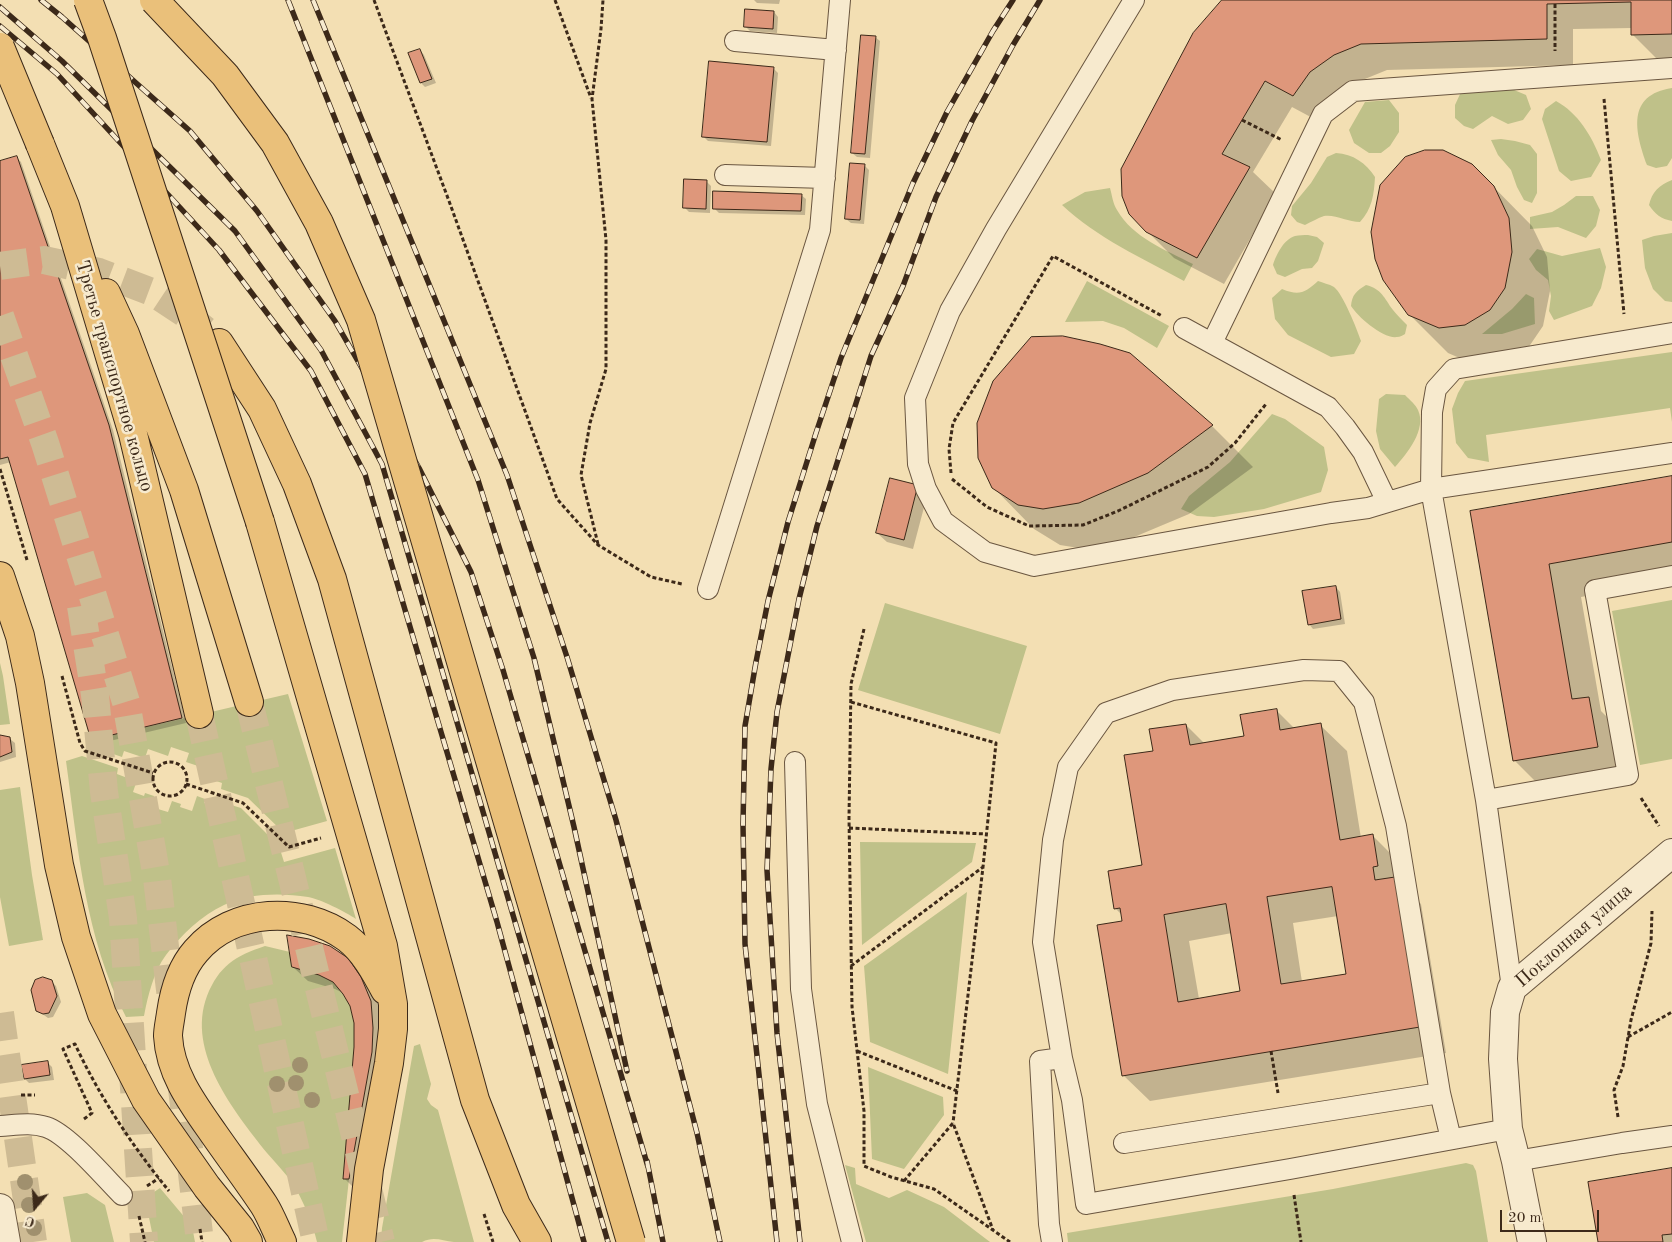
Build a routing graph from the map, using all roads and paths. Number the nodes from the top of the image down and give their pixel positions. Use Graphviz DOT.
graph roads {
  1 [pos="88,0"];
  2 [pos="154,0"];
  3 [pos="374,0"];
  4 [pos="555,0"];
  5 [pos="603,0"];
  6 [pos="840,0"];
  7 [pos="1134,0"];
  8 [pos="1555,4"];
  9 [pos="735,41"];
  10 [pos="0,47"];
  11 [pos="836,50"];
  12 [pos="1672,68"];
  13 [pos="1602,73"];
  14 [pos="1556,77"];
  15 [pos="592,99"];
  16 [pos="1242,120"];
  17 [pos="1305,152"];
  18 [pos="724,175"];
  19 [pos="825,178"];
  20 [pos="65,206"];
  21 [pos="1623,304"];
  22 [pos="1184,328"];
  23 [pos="1672,333"];
  24 [pos="219,343"];
  25 [pos="1212,343"];
  26 [pos="1295,388"];
  27 [pos="1672,453"];
  28 [pos="1431,489"];
  29 [pos="1387,502"];
  30 [pos="598,544"];
  31 [pos="0,576"];
  32 [pos="1672,576"];
  33 [pos="708,590"];
  34 [pos="864,629"];
  35 [pos="69,699"];
  36 [pos="250,702"];
  37 [pos="850,702"];
  38 [pos="199,714"];
  39 [pos="795,762"];
  40 [pos="153,773"];
  41 [pos="1628,775"];
  42 [pos="186,784"];
  43 [pos="1486,800"];
  44 [pos="849,828"];
  45 [pos="986,834"];
  46 [pos="323,838"];
  47 [pos="1663,851"];
  48 [pos="983,867"];
  49 [pos="851,966"];
  50 [pos="1512,988"];
  51 [pos="393,1004"];
  52 [pos="1672,1012"];
  53 [pos="1628,1038"];
  54 [pos="857,1051"];
  55 [pos="1062,1058"];
  56 [pos="957,1091"];
  57 [pos="1440,1093"];
  58 [pos="16,1095"];
  59 [pos="42,1098"];
  60 [pos="80,1122"];
  61 [pos="953,1123"];
  62 [pos="1620,1125"];
  63 [pos="0,1126"];
  64 [pos="1508,1129"];
  65 [pos="1672,1136"];
  66 [pos="1451,1139"];
  67 [pos="1124,1142"];
  68 [pos="1516,1161"];
  69 [pos="904,1181"];
  70 [pos="170,1191"];
  71 [pos="122,1195"];
  72 [pos="0,1208"];
  73 [pos="486,1222"];
  74 [pos="199,1225"];
  75 [pos="993,1231"];
  76 [pos="6,1242"];
  77 [pos="202,1242"];
  78 [pos="248,1242"];
  79 [pos="282,1242"];
  80 [pos="361,1242"];
  81 [pos="493,1242"];
  82 [pos="537,1242"];
  83 [pos="631,1242"];
  84 [pos="852,1242"];
  85 [pos="1010,1242"];
  86 [pos="1052,1242"];
  87 [pos="1532,1242"];
  1 -- 51 [label="main road, bridge"];
  2 -- 83 [label="main road, bridge"];
  3 -- 30 [label="path"];
  4 -- 15 [label="path"];
  5 -- 15 [label="path"];
  6 -- 11 [label="lane"];
  7 -- 29 [label="lane"];
  8 -- 14 [label="path"];
  9 -- 11 [label="lane"];
  10 -- 20 [label="main road, Третье транспортное кольцо, bridge"];
  11 -- 19 [label="lane"];
  12 -- 13 [label="lane"];
  13 -- 14 [label="lane"];
  13 -- 21 [label="path"];
  14 -- 17 [label="lane"];
  15 -- 30 [label="path"];
  16 -- 17 [label="path"];
  17 -- 25 [label="lane"];
  18 -- 19 [label="lane"];
  19 -- 33 [label="lane"];
  20 -- 36 [label="main road"];
  20 -- 38 [label="main road, Третье транспортное кольцо"];
  22 -- 25 [label="lane"];
  22 -- 26 [label="path"];
  23 -- 28 [label="lane"];
  24 -- 82 [label="main road"];
  25 -- 26 [label="lane"];
  26 -- 29 [label="lane"];
  27 -- 28 [label="lane"];
  28 -- 29 [label="lane"];
  28 -- 43 [label="lane"];
  30 -- 33 [label="path"];
  31 -- 78 [label="main road"];
  32 -- 41 [label="lane"];
  34 -- 37 [label="path"];
  35 -- 40 [label="path"];
  37 -- 44 [label="path"];
  37 -- 45 [label="path"];
  39 -- 84 [label="lane"];
  40 -- 42 [label="path"];
  40 -- 42 [label="path"];
  41 -- 43 [label="lane"];
  41 -- 47 [label="path"];
  42 -- 46 [label="path"];
  43 -- 50 [label="lane"];
  44 -- 45 [label="path"];
  44 -- 49 [label="path"];
  45 -- 48 [label="path"];
  47 -- 50 [label="street, Поклонная улица"];
  47 -- 53 [label="path"];
  48 -- 49 [label="path"];
  48 -- 56 [label="path"];
  49 -- 54 [label="path"];
  50 -- 64 [label="street, Поклонная улица"];
  51 -- 79 [label="main road"];
  51 -- 80 [label="main road"];
  52 -- 53 [label="path"];
  53 -- 62 [label="path"];
  54 -- 56 [label="path"];
  54 -- 69 [label="path"];
  55 -- 57 [label="lane"];
  55 -- 66 [label="lane"];
  55 -- 86 [label="lane"];
  56 -- 61 [label="path"];
  57 -- 66 [label="lane"];
  57 -- 67 [label="lane"];
  58 -- 59 [label="path"];
  60 -- 70 [label="path"];
  61 -- 69 [label="path"];
  61 -- 75 [label="path"];
  63 -- 71 [label="lane"];
  64 -- 66 [label="lane"];
  64 -- 68 [label="street, Поклонная улица"];
  65 -- 68 [label="lane"];
  68 -- 87 [label="street, Поклонная улица"];
  69 -- 75 [label="path"];
  72 -- 76 [label="street"];
  73 -- 81 [label="path"];
  74 -- 77 [label="path"];
  75 -- 85 [label="path"];
}
